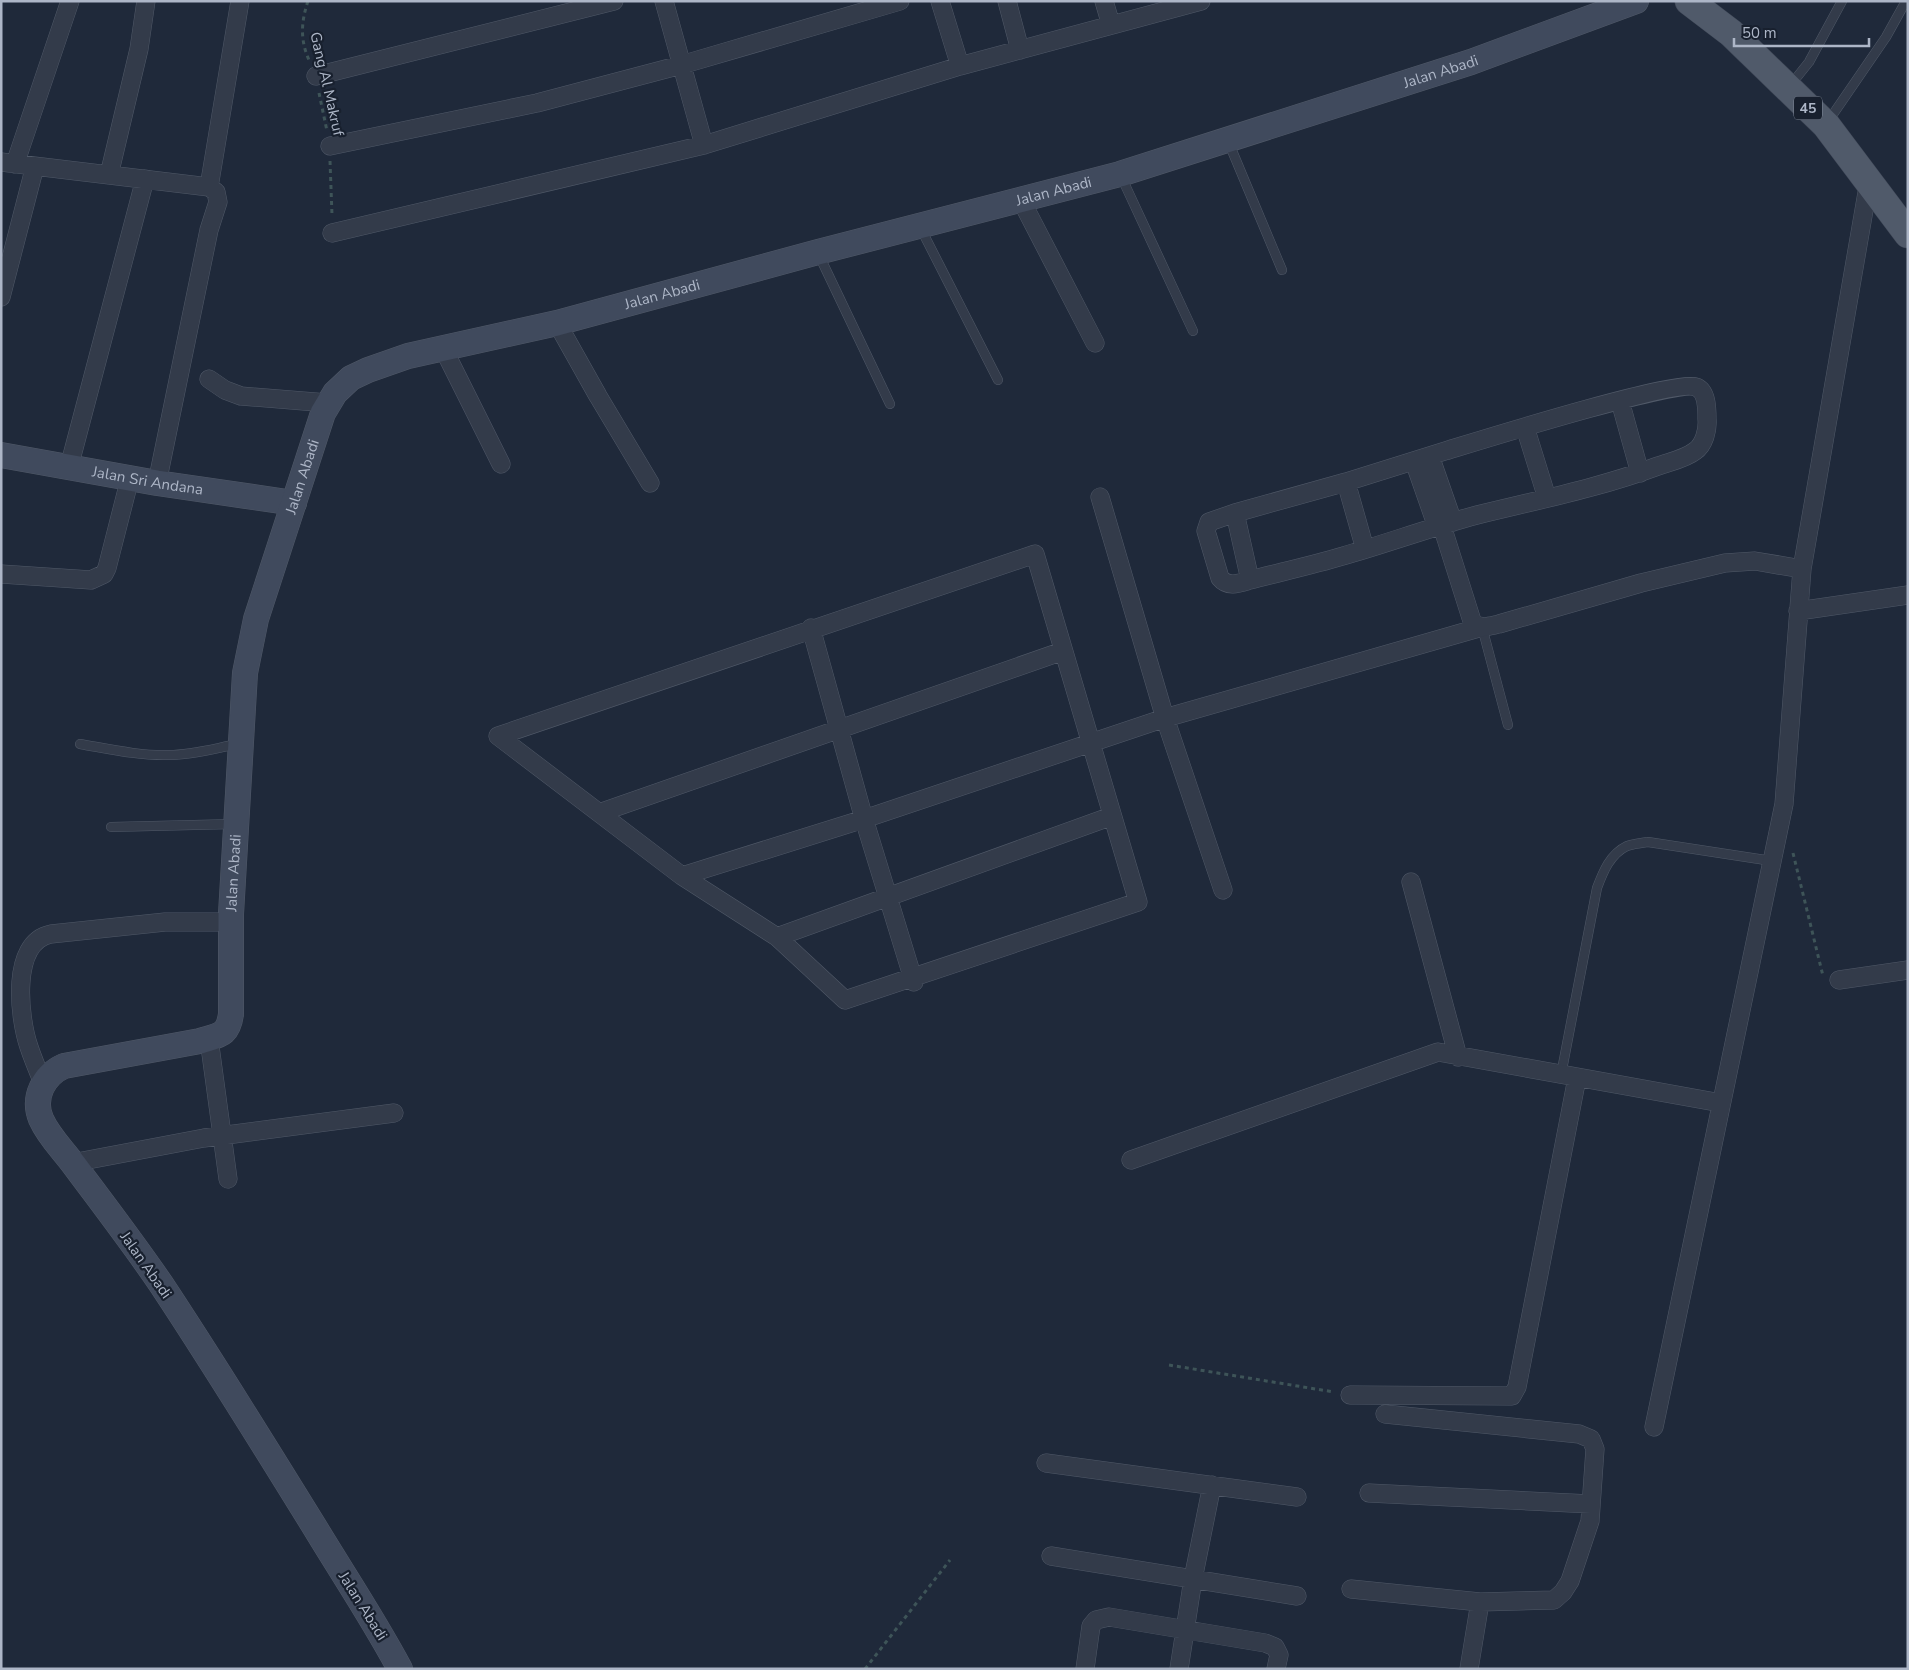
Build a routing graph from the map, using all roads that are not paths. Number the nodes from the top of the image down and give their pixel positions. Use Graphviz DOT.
graph roads {
  1 [pos="70,1"];
  2 [pos="146,1"];
  3 [pos="240,1"];
  4 [pos="614,1"];
  5 [pos="664,1"];
  6 [pos="900,1"];
  7 [pos="940,1"];
  8 [pos="1007,1"];
  9 [pos="1104,1"];
  10 [pos="1201,1"];
  11 [pos="1636,1"];
  12 [pos="1689,1"];
  13 [pos="1842,1"];
  14 [pos="1906,1"];
  15 [pos="1111,25"];
  16 [pos="1020,50"];
  17 [pos="681,65"];
  18 [pos="960,66"];
  19 [pos="316,76"];
  20 [pos="1788,89"];
  21 [pos="1826,125"];
  22 [pos="1228,141"];
  23 [pos="704,145"];
  24 [pos="330,146"];
  25 [pos="8,163"];
  26 [pos="35,166"];
  27 [pos="109,174"];
  28 [pos="1120,174"];
  29 [pos="145,179"];
  30 [pos="1869,181"];
  31 [pos="209,187"];
  32 [pos="1021,200"];
  33 [pos="920,227"];
  34 [pos="332,233"];
  35 [pos="1908,234"];
  36 [pos="818,252"];
  37 [pos="1282,270"];
  38 [pos="1,297"];
  39 [pos="557,322"];
  40 [pos="1193,331"];
  41 [pos="1095,343"];
  42 [pos="443,348"];
  43 [pos="209,379"];
  44 [pos="998,380"];
  45 [pos="1620,401"];
  46 [pos="328,403"];
  47 [pos="890,404"];
  48 [pos="1525,427"];
  49 [pos="1,455"];
  50 [pos="1430,456"];
  51 [pos="1414,461"];
  52 [pos="501,464"];
  53 [pos="69,467"];
  54 [pos="1640,473"];
  55 [pos="130,478"];
  56 [pos="1346,482"];
  57 [pos="157,483"];
  58 [pos="650,483"];
  59 [pos="1100,497"];
  60 [pos="1547,498"];
  61 [pos="294,503"];
  62 [pos="1235,513"];
  63 [pos="1444,525"];
  64 [pos="1365,549"];
  65 [pos="1802,569"];
  66 [pos="1,574"];
  67 [pos="1250,580"];
  68 [pos="1908,595"];
  69 [pos="1798,610"];
  70 [pos="1482,627"];
  71 [pos="811,628"];
  72 [pos="1064,651"];
  73 [pos="1165,718"];
  74 [pos="1508,725"];
  75 [pos="839,729"];
  76 [pos="240,743"];
  77 [pos="1091,743"];
  78 [pos="80,744"];
  79 [pos="599,813"];
  80 [pos="1112,816"];
  81 [pos="864,819"];
  82 [pos="236,824"];
  83 [pos="111,827"];
  84 [pos="1772,861"];
  85 [pos="682,876"];
  86 [pos="1410,882"];
  87 [pos="1223,890"];
  88 [pos="888,897"];
  89 [pos="232,922"];
  90 [pos="776,937"];
  91 [pos="1908,970"];
  92 [pos="913,980"];
  93 [pos="1840,980"];
  94 [pos="209,1039"];
  95 [pos="1458,1057"];
  96 [pos="1569,1077"];
  97 [pos="43,1083"];
  98 [pos="1721,1103"];
  99 [pos="394,1114"];
  100 [pos="223,1136"];
  101 [pos="1131,1160"];
  102 [pos="72,1163"];
  103 [pos="228,1179"];
  104 [pos="1350,1395"];
  105 [pos="1385,1414"];
  106 [pos="1654,1427"];
  107 [pos="1046,1463"];
  108 [pos="1212,1485"];
  109 [pos="1369,1492"];
  110 [pos="1297,1497"];
  111 [pos="1591,1504"];
  112 [pos="1051,1556"];
  113 [pos="1193,1579"];
  114 [pos="1351,1589"];
  115 [pos="1296,1596"];
  116 [pos="1480,1602"];
  117 [pos="1185,1630"];
  118 [pos="400,1669"];
  119 [pos="1085,1669"];
  120 [pos="1179,1669"];
  121 [pos="1276,1669"];
  122 [pos="1469,1669"];
  1 -- 25 [label="street"];
  2 -- 27 [label="street"];
  3 -- 31 [label="street"];
  4 -- 19 [label="street"];
  5 -- 17 [label="street"];
  6 -- 17 [label="street"];
  7 -- 18 [label="street"];
  8 -- 16 [label="street"];
  9 -- 15 [label="street"];
  10 -- 15 [label="street"];
  11 -- 22 [label="street, Jalan Abadi"];
  12 -- 20 [label="main road, 45"];
  13 -- 20 [label="lane"];
  14 -- 21 [label="lane"];
  15 -- 16 [label="street"];
  16 -- 18 [label="street"];
  17 -- 23 [label="street"];
  17 -- 24 [label="street"];
  18 -- 23 [label="street"];
  20 -- 21 [label="main road, 45"];
  21 -- 30 [label="main road, 45"];
  22 -- 28 [label="street, Jalan Abadi"];
  22 -- 37 [label="lane"];
  23 -- 34 [label="street"];
  25 -- 26 [label="street"];
  26 -- 27 [label="street"];
  26 -- 38 [label="street"];
  27 -- 29 [label="street"];
  28 -- 32 [label="street, Jalan Abadi"];
  28 -- 40 [label="lane"];
  29 -- 31 [label="street"];
  29 -- 53 [label="street"];
  30 -- 35 [label="main road, 45"];
  30 -- 65 [label="street"];
  31 -- 57 [label="street"];
  32 -- 33 [label="street, Jalan Abadi"];
  32 -- 41 [label="street"];
  33 -- 36 [label="street, Jalan Abadi"];
  33 -- 44 [label="lane"];
  36 -- 39 [label="street, Jalan Abadi"];
  36 -- 47 [label="lane"];
  39 -- 42 [label="street, Jalan Abadi"];
  39 -- 58 [label="street"];
  42 -- 46 [label="street, Jalan Abadi"];
  42 -- 52 [label="street"];
  43 -- 46 [label="street"];
  45 -- 48 [label="street"];
  45 -- 54 [label="street"];
  45 -- 54 [label="street"];
  46 -- 61 [label="street, Jalan Abadi"];
  48 -- 50 [label="street"];
  48 -- 60 [label="street"];
  49 -- 53 [label="street, Jalan Sri Andana"];
  50 -- 51 [label="street"];
  50 -- 63 [label="street"];
  51 -- 56 [label="street"];
  51 -- 63 [label="street"];
  53 -- 55 [label="street, Jalan Sri Andana"];
  54 -- 60 [label="street"];
  55 -- 57 [label="street, Jalan Sri Andana"];
  55 -- 66 [label="street"];
  56 -- 62 [label="street"];
  56 -- 64 [label="street"];
  57 -- 61 [label="street, Jalan Sri Andana"];
  59 -- 73 [label="street"];
  60 -- 63 [label="street"];
  61 -- 76 [label="street, Jalan Abadi"];
  62 -- 67 [label="street"];
  62 -- 67 [label="street"];
  63 -- 64 [label="street"];
  63 -- 70 [label="street"];
  64 -- 67 [label="street"];
  65 -- 69 [label="street"];
  65 -- 70 [label="street"];
  68 -- 69 [label="street"];
  69 -- 84 [label="street"];
  70 -- 73 [label="street"];
  70 -- 74 [label="lane"];
  71 -- 72 [label="street"];
  71 -- 75 [label="street"];
  71 -- 79 [label="street"];
  72 -- 75 [label="street"];
  72 -- 77 [label="street"];
  73 -- 77 [label="street"];
  73 -- 87 [label="street"];
  75 -- 79 [label="street"];
  75 -- 81 [label="street"];
  76 -- 78 [label="lane"];
  76 -- 82 [label="street, Jalan Abadi"];
  77 -- 80 [label="street"];
  77 -- 81 [label="street"];
  79 -- 85 [label="street"];
  80 -- 88 [label="street"];
  80 -- 92 [label="street"];
  81 -- 85 [label="street"];
  81 -- 88 [label="street"];
  82 -- 83 [label="lane"];
  82 -- 89 [label="street, Jalan Abadi"];
  84 -- 96 [label="lane"];
  84 -- 98 [label="street"];
  85 -- 90 [label="street"];
  86 -- 95 [label="street"];
  88 -- 90 [label="street"];
  88 -- 92 [label="street"];
  89 -- 94 [label="street, Jalan Abadi"];
  89 -- 97 [label="street"];
  90 -- 92 [label="street"];
  91 -- 93 [label="street"];
  94 -- 97 [label="street, Jalan Abadi"];
  94 -- 100 [label="street"];
  95 -- 96 [label="street"];
  95 -- 101 [label="street"];
  96 -- 98 [label="street"];
  96 -- 104 [label="street"];
  97 -- 102 [label="street, Jalan Abadi"];
  98 -- 106 [label="street"];
  99 -- 100 [label="street"];
  100 -- 102 [label="street"];
  100 -- 103 [label="street"];
  102 -- 118 [label="street, Jalan Abadi"];
  105 -- 111 [label="street"];
  107 -- 108 [label="street"];
  108 -- 110 [label="street"];
  108 -- 113 [label="street"];
  109 -- 111 [label="street"];
  111 -- 116 [label="street"];
  112 -- 113 [label="street"];
  113 -- 115 [label="street"];
  113 -- 117 [label="street"];
  114 -- 116 [label="street"];
  116 -- 122 [label="street"];
  117 -- 119 [label="street"];
  117 -- 120 [label="street"];
  117 -- 121 [label="street"];
}
